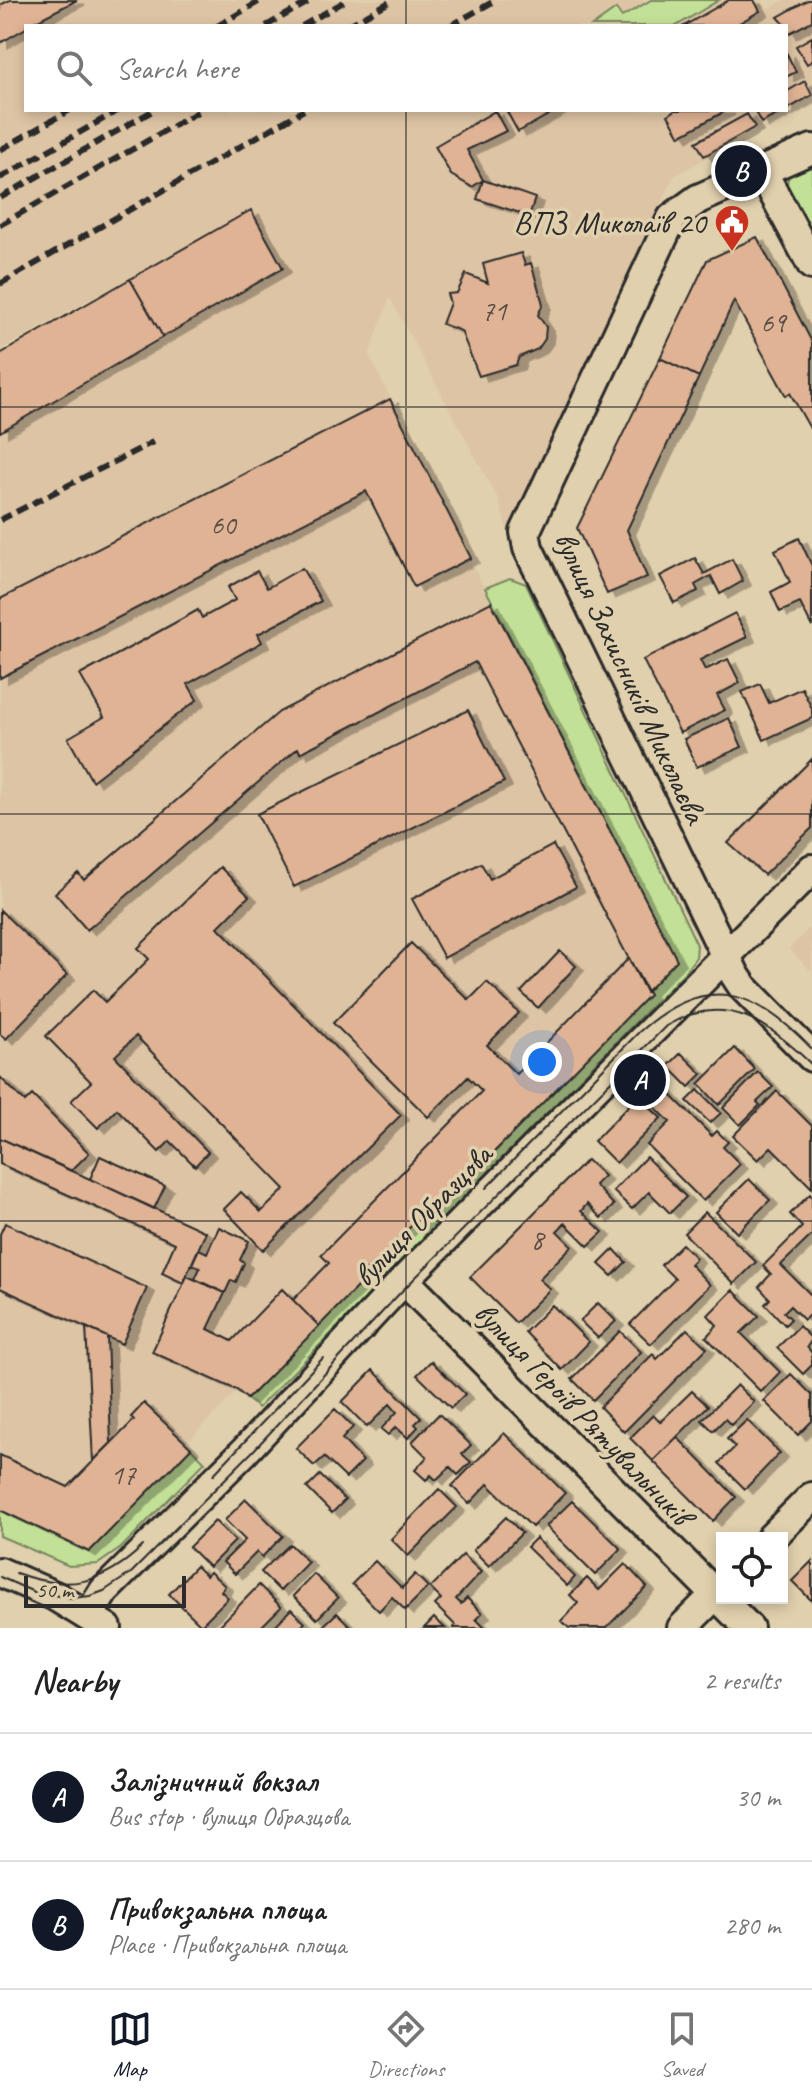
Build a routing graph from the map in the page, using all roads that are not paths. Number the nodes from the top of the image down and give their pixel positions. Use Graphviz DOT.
graph roads {
  1 [pos="812,149"];
  2 [pos="762,171"];
  3 [pos="812,265"];
  4 [pos="812,869"];
  5 [pos="727,955"];
  6 [pos="812,1057"];
  7 [pos="404,1280"];
  8 [pos="812,1497"];
  9 [pos="777,1532"];
  10 [pos="0,1572"];
  11 [pos="716,1589"];
  12 [pos="716,1595"];
  13 [pos="729,1604"];
  14 [pos="98,1622"];
  15 [pos="682,1628"];
  16 [pos="749,1628"];
  1 -- 2 [label="street"];
  2 -- 3 [label="street"];
  2 -- 5 [label="street, вулиця Захисників Миколаєва"];
  4 -- 5 [label="street, вулиця Образцова"];
  5 -- 6 [label="street, вулиця Захисників Миколаєва"];
  5 -- 7 [label="street, вулиця Образцова"];
  7 -- 11 [label="street, вулиця Героїв Рятувальників"];
  7 -- 14 [label="street, вулиця Образцова"];
  8 -- 9 [label="street"];
  10 -- 14 [label="street"];
  12 -- 15 [label="street"];
  13 -- 16 [label="street, вулиця Героїв Рятувальників"];
}
